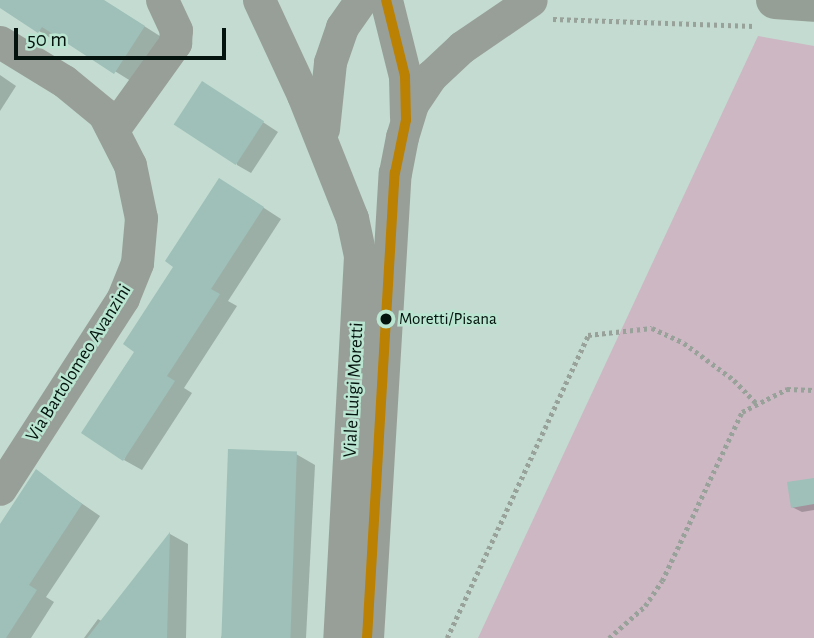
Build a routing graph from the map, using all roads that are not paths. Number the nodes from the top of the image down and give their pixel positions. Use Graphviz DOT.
graph roads {
  1 [pos="162,0"];
  2 [pos="259,0"];
  3 [pos="361,0"];
  4 [pos="386,0"];
  5 [pos="814,3"];
  6 [pos="538,9"];
  7 [pos="768,13"];
  8 [pos="0,42"];
  9 [pos="406,120"];
  10 [pos="114,128"];
  11 [pos="324,149"];
  12 [pos="0,489"];
  13 [pos="339,638"];
  14 [pos="367,638"];
  1 -- 10 [label="street"];
  2 -- 11 [label="street, Viale Luigi Moretti"];
  3 -- 11 [label="street, Viale Luigi Moretti"];
  4 -- 9 [label="street, Viale Luigi Moretti"];
  5 -- 7 [label="main road"];
  6 -- 9 [label="street, Viale Luigi Moretti"];
  8 -- 10 [label="street, Via Bartolomeo Avanzini"];
  9 -- 14 [label="street, Viale Luigi Moretti"];
  10 -- 12 [label="street, Via Bartolomeo Avanzini"];
  11 -- 13 [label="street, Viale Luigi Moretti"];
}
